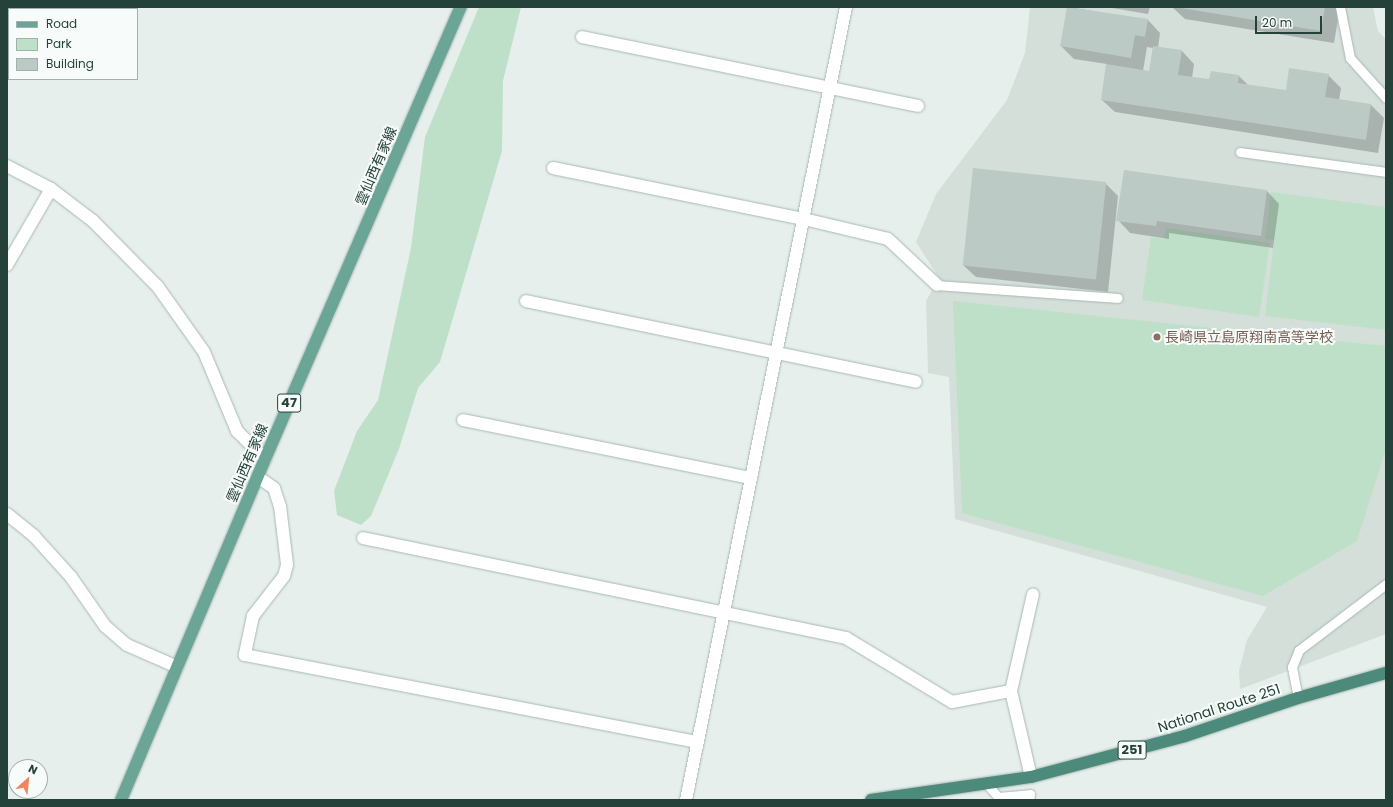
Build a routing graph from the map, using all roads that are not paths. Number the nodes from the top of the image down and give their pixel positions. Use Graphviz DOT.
graph roads {
  1 [pos="461,7"];
  2 [pos="846,7"];
  3 [pos="1340,7"];
  4 [pos="582,37"];
  5 [pos="830,88"];
  6 [pos="1386,98"];
  7 [pos="918,106"];
  8 [pos="1240,152"];
  9 [pos="7,166"];
  10 [pos="553,168"];
  11 [pos="1386,172"];
  12 [pos="51,189"];
  13 [pos="804,219"];
  14 [pos="7,265"];
  15 [pos="937,285"];
  16 [pos="1118,298"];
  17 [pos="526,301"];
  18 [pos="777,353"];
  19 [pos="916,382"];
  20 [pos="463,420"];
  21 [pos="265,459"];
  22 [pos="258,477"];
  23 [pos="751,478"];
  24 [pos="7,514"];
  25 [pos="363,538"];
  26 [pos="1386,584"];
  27 [pos="1033,594"];
  28 [pos="723,613"];
  29 [pos="178,668"];
  30 [pos="1386,673"];
  31 [pos="1010,691"];
  32 [pos="1298,698"];
  33 [pos="697,742"];
  34 [pos="1031,777"];
  35 [pos="986,783"];
  36 [pos="121,800"];
  37 [pos="686,800"];
  38 [pos="871,800"];
  39 [pos="1029,800"];
  1 -- 21 [label="main road, 雲仙西有家線 / 47"];
  2 -- 5 [label="street"];
  3 -- 6 [label="lane"];
  4 -- 5 [label="street"];
  5 -- 7 [label="street"];
  5 -- 13 [label="street"];
  8 -- 11 [label="lane"];
  9 -- 12 [label="street"];
  10 -- 13 [label="street"];
  12 -- 14 [label="street"];
  12 -- 21 [label="street"];
  13 -- 15 [label="street"];
  13 -- 18 [label="street"];
  15 -- 16 [label="lane"];
  17 -- 18 [label="street"];
  18 -- 19 [label="street"];
  18 -- 23 [label="street"];
  20 -- 23 [label="street"];
  21 -- 22 [label="main road, 雲仙西有家線 / 47"];
  22 -- 29 [label="main road, 雲仙西有家線 / 47"];
  22 -- 33 [label="street"];
  23 -- 28 [label="street"];
  24 -- 29 [label="street"];
  25 -- 28 [label="street"];
  26 -- 32 [label="lane"];
  27 -- 31 [label="street"];
  28 -- 31 [label="street"];
  28 -- 33 [label="street"];
  29 -- 36 [label="main road, 雲仙西有家線 / 47"];
  30 -- 32 [label="highway, National Route 251 / 251"];
  31 -- 34 [label="street"];
  32 -- 34 [label="highway, National Route 251 / 251"];
  33 -- 37 [label="street"];
  34 -- 35 [label="highway, National Route 251 / 251"];
  35 -- 38 [label="highway, National Route 251 / 251"];
  35 -- 39 [label="lane"];
}
